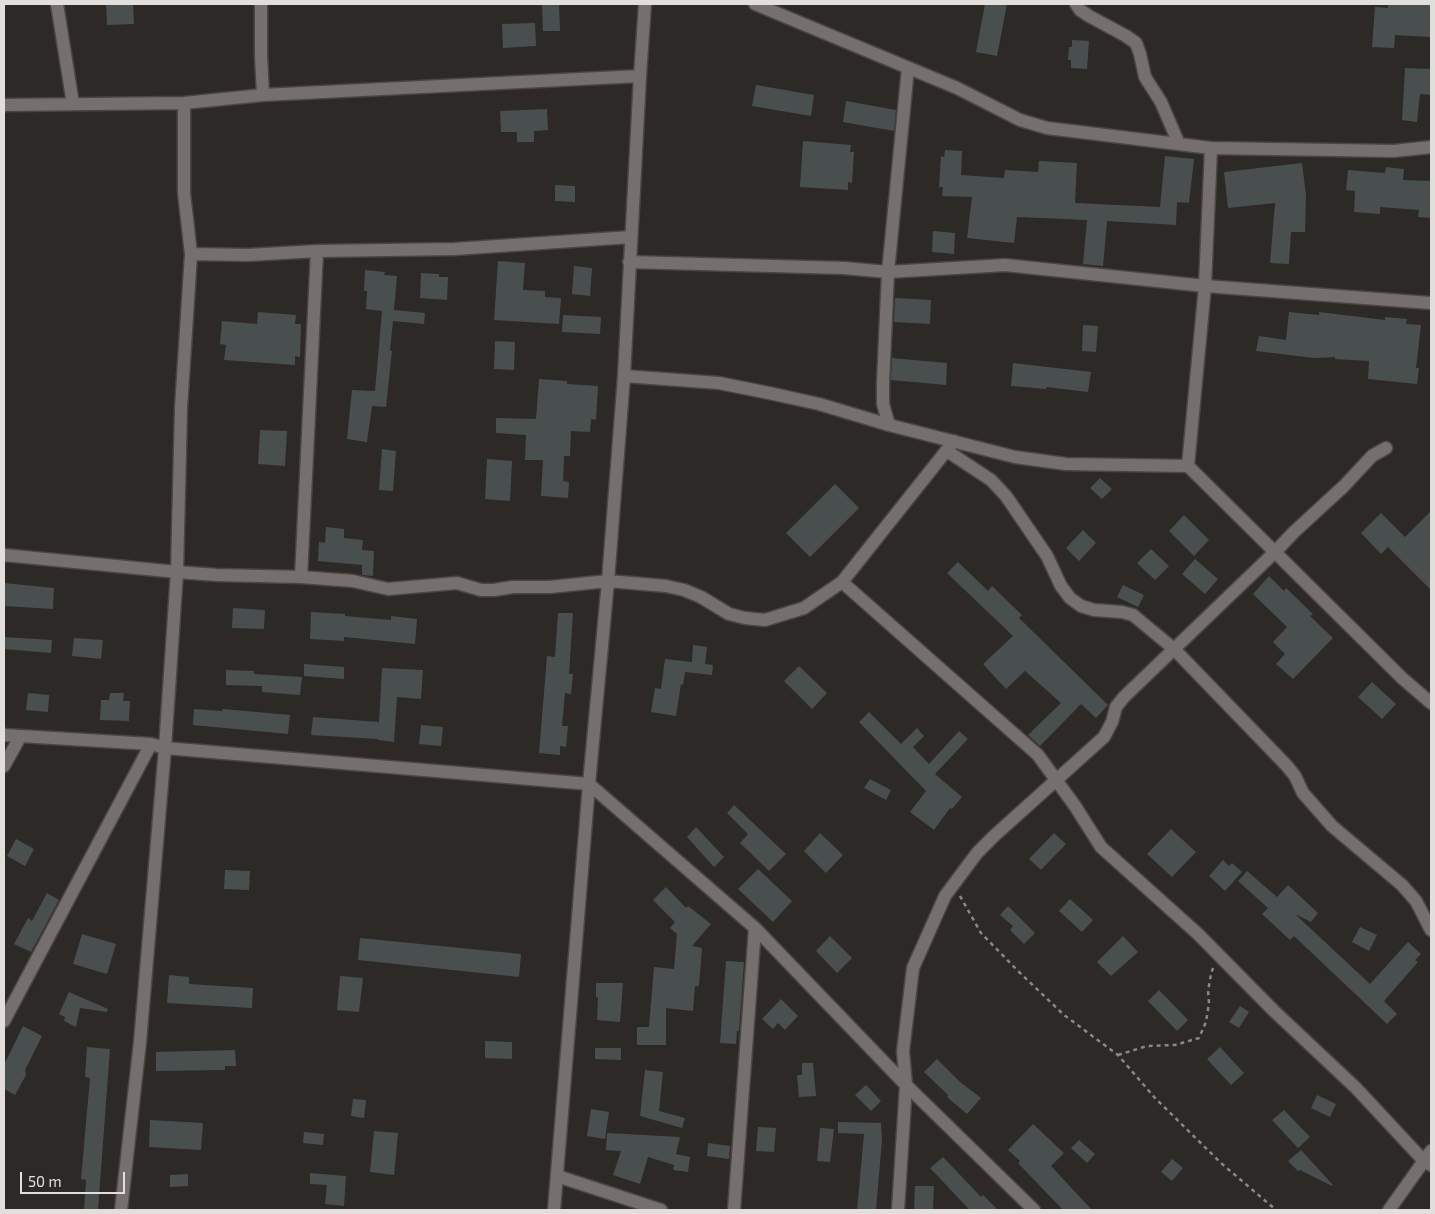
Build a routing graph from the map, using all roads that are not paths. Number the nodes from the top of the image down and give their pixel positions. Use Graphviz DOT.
graph roads {
  1 [pos="57,4"];
  2 [pos="261,4"];
  3 [pos="645,4"];
  4 [pos="755,4"];
  5 [pos="1076,4"];
  6 [pos="908,68"];
  7 [pos="640,76"];
  8 [pos="263,95"];
  9 [pos="184,103"];
  10 [pos="73,104"];
  11 [pos="4,106"];
  12 [pos="1179,144"];
  13 [pos="1431,147"];
  14 [pos="1211,148"];
  15 [pos="631,237"];
  16 [pos="317,251"];
  17 [pos="191,254"];
  18 [pos="629,262"];
  19 [pos="888,272"];
  20 [pos="1205,286"];
  21 [pos="1431,304"];
  22 [pos="624,376"];
  23 [pos="889,425"];
  24 [pos="951,446"];
  25 [pos="1386,448"];
  26 [pos="1188,466"];
  27 [pos="1275,552"];
  28 [pos="4,555"];
  29 [pos="177,572"];
  30 [pos="301,578"];
  31 [pos="608,580"];
  32 [pos="842,582"];
  33 [pos="1174,649"];
  34 [pos="1431,703"];
  35 [pos="4,735"];
  36 [pos="20,737"];
  37 [pos="151,744"];
  38 [pos="166,748"];
  39 [pos="4,766"];
  40 [pos="1056,780"];
  41 [pos="589,784"];
  42 [pos="755,928"];
  43 [pos="1431,930"];
  44 [pos="4,1021"];
  45 [pos="906,1085"];
  46 [pos="1429,1159"];
  47 [pos="557,1176"];
  48 [pos="121,1210"];
  49 [pos="554,1210"];
  50 [pos="660,1210"];
  51 [pos="734,1210"];
  52 [pos="898,1210"];
  53 [pos="1034,1210"];
  54 [pos="1389,1210"];
  1 -- 10 [label="street"];
  2 -- 8 [label="street"];
  3 -- 7 [label="street"];
  4 -- 6 [label="street"];
  5 -- 12 [label="street"];
  6 -- 12 [label="street"];
  6 -- 19 [label="street"];
  7 -- 8 [label="street"];
  7 -- 15 [label="street"];
  8 -- 9 [label="street"];
  9 -- 10 [label="street"];
  9 -- 17 [label="street"];
  10 -- 11 [label="street"];
  12 -- 14 [label="street"];
  13 -- 14 [label="street"];
  14 -- 20 [label="street"];
  15 -- 16 [label="street"];
  15 -- 18 [label="street"];
  16 -- 17 [label="street"];
  16 -- 30 [label="street"];
  17 -- 29 [label="street"];
  18 -- 19 [label="street"];
  18 -- 22 [label="street"];
  19 -- 20 [label="street"];
  19 -- 23 [label="street"];
  20 -- 21 [label="street"];
  20 -- 26 [label="street"];
  22 -- 23 [label="street"];
  22 -- 31 [label="street"];
  23 -- 24 [label="street"];
  24 -- 26 [label="street"];
  24 -- 32 [label="street"];
  24 -- 33 [label="street"];
  25 -- 27 [label="street"];
  26 -- 27 [label="street"];
  27 -- 33 [label="street"];
  27 -- 34 [label="street"];
  28 -- 29 [label="street"];
  29 -- 30 [label="street"];
  29 -- 38 [label="street"];
  30 -- 31 [label="street"];
  31 -- 32 [label="street"];
  31 -- 41 [label="street"];
  32 -- 40 [label="street"];
  33 -- 40 [label="street"];
  33 -- 43 [label="street"];
  35 -- 36 [label="street"];
  36 -- 37 [label="street"];
  36 -- 39 [label="street"];
  37 -- 38 [label="street"];
  37 -- 44 [label="street"];
  38 -- 41 [label="street"];
  38 -- 48 [label="street"];
  40 -- 45 [label="street"];
  40 -- 46 [label="street"];
  41 -- 42 [label="street"];
  41 -- 47 [label="street"];
  42 -- 45 [label="street"];
  42 -- 51 [label="street"];
  45 -- 52 [label="street"];
  45 -- 53 [label="street"];
  46 -- 54 [label="street"];
  47 -- 49 [label="street"];
  47 -- 50 [label="street"];
}
